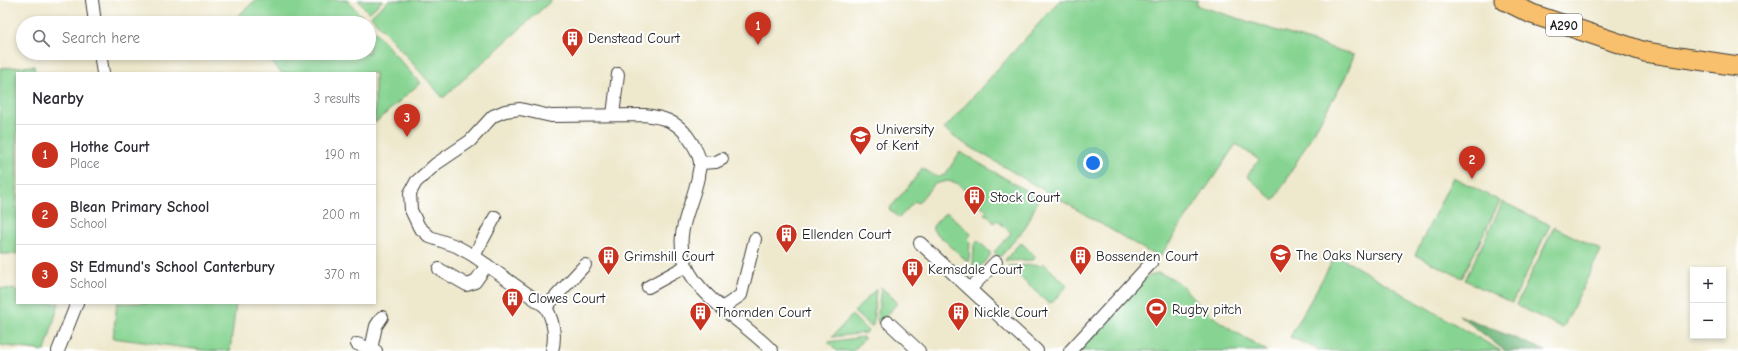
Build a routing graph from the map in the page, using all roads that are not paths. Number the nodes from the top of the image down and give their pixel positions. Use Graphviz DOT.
graph roads {
  1 [pos="92,0"];
  2 [pos="1504,0"];
  3 [pos="94,16"];
  4 [pos="101,60"];
  5 [pos="1738,66"];
  6 [pos="103,72"];
  7 [pos="618,74"];
  8 [pos="613,115"];
  9 [pos="722,159"];
  10 [pos="700,162"];
  11 [pos="495,217"];
  12 [pos="755,239"];
  13 [pos="920,243"];
  14 [pos="474,256"];
  15 [pos="996,262"];
  16 [pos="1151,263"];
  17 [pos="486,265"];
  18 [pos="585,265"];
  19 [pos="686,266"];
  20 [pos="439,269"];
  21 [pos="648,287"];
  22 [pos="970,289"];
  23 [pos="77,304"];
  24 [pos="546,307"];
  25 [pos="722,308"];
  26 [pos="382,317"];
  27 [pos="888,322"];
  28 [pos="357,344"];
  29 [pos="373,350"];
  30 [pos="915,350"];
  31 [pos="58,351"];
  32 [pos="552,351"];
  33 [pos="772,351"];
  34 [pos="1037,351"];
  35 [pos="1070,351"];
  1 -- 3 [label="street"];
  2 -- 5 [label="main road, A290"];
  4 -- 6 [label="street"];
  7 -- 8 [label="street"];
  8 -- 10 [label="street"];
  8 -- 14 [label="street"];
  9 -- 10 [label="street"];
  10 -- 19 [label="street"];
  11 -- 14 [label="street"];
  12 -- 25 [label="street"];
  13 -- 22 [label="street"];
  14 -- 17 [label="street"];
  15 -- 22 [label="street"];
  16 -- 35 [label="street"];
  17 -- 20 [label="street"];
  17 -- 24 [label="street"];
  18 -- 24 [label="street"];
  19 -- 21 [label="street"];
  19 -- 25 [label="street"];
  22 -- 34 [label="street"];
  23 -- 31 [label="street"];
  24 -- 32 [label="street"];
  25 -- 33 [label="street"];
  26 -- 29 [label="street"];
  27 -- 30 [label="street"];
  28 -- 29 [label="street"];
}
